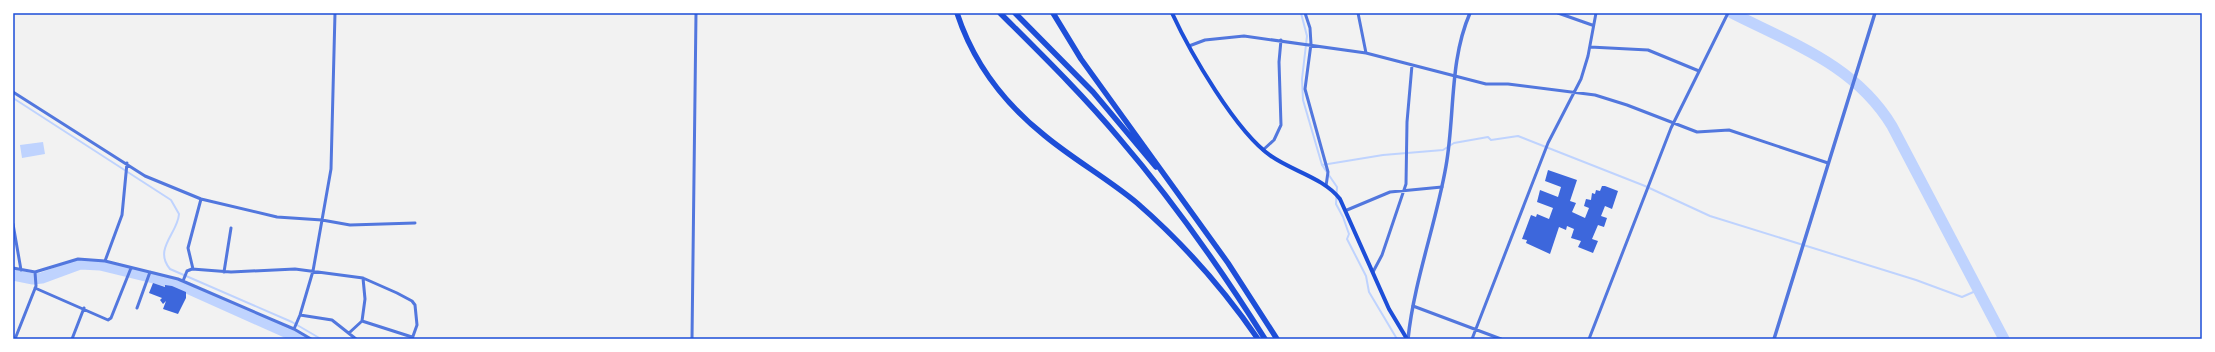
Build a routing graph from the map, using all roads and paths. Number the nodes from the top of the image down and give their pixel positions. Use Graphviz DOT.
graph roads {
  1 [pos="335,13"];
  2 [pos="696,13"];
  3 [pos="957,13"];
  4 [pos="1000,13"];
  5 [pos="1015,13"];
  6 [pos="1053,13"];
  7 [pos="1172,13"];
  8 [pos="1305,13"];
  9 [pos="1358,13"];
  10 [pos="1470,13"];
  11 [pos="1558,13"];
  12 [pos="1596,13"];
  13 [pos="1728,13"];
  14 [pos="1875,13"];
  15 [pos="1592,25"];
  16 [pos="1281,40"];
  17 [pos="1311,44"];
  18 [pos="1189,46"];
  19 [pos="1590,47"];
  20 [pos="1366,54"];
  21 [pos="1412,66"];
  22 [pos="1699,71"];
  23 [pos="1454,77"];
  24 [pos="13,92"];
  25 [pos="1576,92"];
  26 [pos="1673,123"];
  27 [pos="1263,150"];
  28 [pos="1828,163"];
  29 [pos="126,164"];
  30 [pos="1326,186"];
  31 [pos="1442,187"];
  32 [pos="1404,190"];
  33 [pos="201,199"];
  34 [pos="1347,210"];
  35 [pos="322,220"];
  36 [pos="1197,220"];
  37 [pos="415,223"];
  38 [pos="13,224"];
  39 [pos="231,228"];
  40 [pos="105,261"];
  41 [pos="13,268"];
  42 [pos="131,268"];
  43 [pos="193,269"];
  44 [pos="21,270"];
  45 [pos="313,271"];
  46 [pos="36,272"];
  47 [pos="150,272"];
  48 [pos="224,272"];
  49 [pos="1373,272"];
  50 [pos="363,278"];
  51 [pos="183,281"];
  52 [pos="35,288"];
  53 [pos="1413,306"];
  54 [pos="84,308"];
  55 [pos="137,308"];
  56 [pos="300,314"];
  57 [pos="362,321"];
  58 [pos="294,329"];
  59 [pos="1476,329"];
  60 [pos="349,333"];
  61 [pos="412,338"];
  62 [pos="15,339"];
  63 [pos="72,339"];
  64 [pos="311,339"];
  65 [pos="356,339"];
  66 [pos="692,339"];
  67 [pos="1258,339"];
  68 [pos="1265,339"];
  69 [pos="1278,339"];
  70 [pos="1407,339"];
  71 [pos="1472,339"];
  72 [pos="1502,339"];
  73 [pos="1590,339"];
  74 [pos="1774,339"];
  1 -- 35 [label="street"];
  2 -- 66 [label="street"];
  3 -- 67 [label="highway"];
  4 -- 68 [label="highway"];
  5 -- 36 [label="highway"];
  6 -- 36 [label="highway"];
  7 -- 18 [label="main road"];
  8 -- 17 [label="street"];
  9 -- 20 [label="street"];
  10 -- 23 [label="street"];
  11 -- 15 [label="street"];
  12 -- 15 [label="street"];
  13 -- 22 [label="street"];
  14 -- 28 [label="street"];
  15 -- 19 [label="street"];
  16 -- 17 [label="street"];
  16 -- 18 [label="street"];
  16 -- 27 [label="street"];
  17 -- 20 [label="street"];
  17 -- 30 [label="street"];
  18 -- 27 [label="main road"];
  19 -- 22 [label="street"];
  19 -- 25 [label="street"];
  20 -- 21 [label="street"];
  21 -- 23 [label="street"];
  21 -- 32 [label="street"];
  22 -- 26 [label="street"];
  23 -- 25 [label="street"];
  23 -- 31 [label="street"];
  24 -- 29 [label="street"];
  25 -- 26 [label="street"];
  25 -- 59 [label="street"];
  26 -- 28 [label="street"];
  26 -- 73 [label="street"];
  27 -- 30 [label="main road"];
  28 -- 74 [label="street"];
  29 -- 33 [label="street"];
  29 -- 40 [label="street"];
  30 -- 34 [label="main road"];
  31 -- 32 [label="street"];
  31 -- 53 [label="street"];
  32 -- 34 [label="street"];
  32 -- 49 [label="street"];
  33 -- 35 [label="street"];
  33 -- 43 [label="street"];
  34 -- 49 [label="main road"];
  35 -- 37 [label="street"];
  35 -- 45 [label="street"];
  36 -- 69 [label="highway"];
  38 -- 44 [label="street"];
  39 -- 48 [label="street"];
  40 -- 42 [label="street"];
  40 -- 46 [label="street"];
  41 -- 44 [label="street"];
  42 -- 47 [label="street"];
  42 -- 54 [label="street"];
  43 -- 48 [label="street"];
  43 -- 51 [label="street"];
  44 -- 46 [label="street"];
  45 -- 48 [label="street"];
  45 -- 50 [label="street"];
  45 -- 56 [label="street"];
  46 -- 52 [label="street"];
  47 -- 51 [label="street"];
  47 -- 55 [label="street"];
  49 -- 70 [label="main road"];
  50 -- 57 [label="street"];
  50 -- 61 [label="street"];
  51 -- 58 [label="street"];
  52 -- 54 [label="street"];
  52 -- 62 [label="street"];
  53 -- 59 [label="street"];
  53 -- 70 [label="street"];
  54 -- 63 [label="street"];
  56 -- 58 [label="street"];
  56 -- 60 [label="street"];
  57 -- 60 [label="street"];
  57 -- 61 [label="street"];
  58 -- 64 [label="street"];
  59 -- 71 [label="street"];
  59 -- 72 [label="street"];
  60 -- 65 [label="street"];
}
